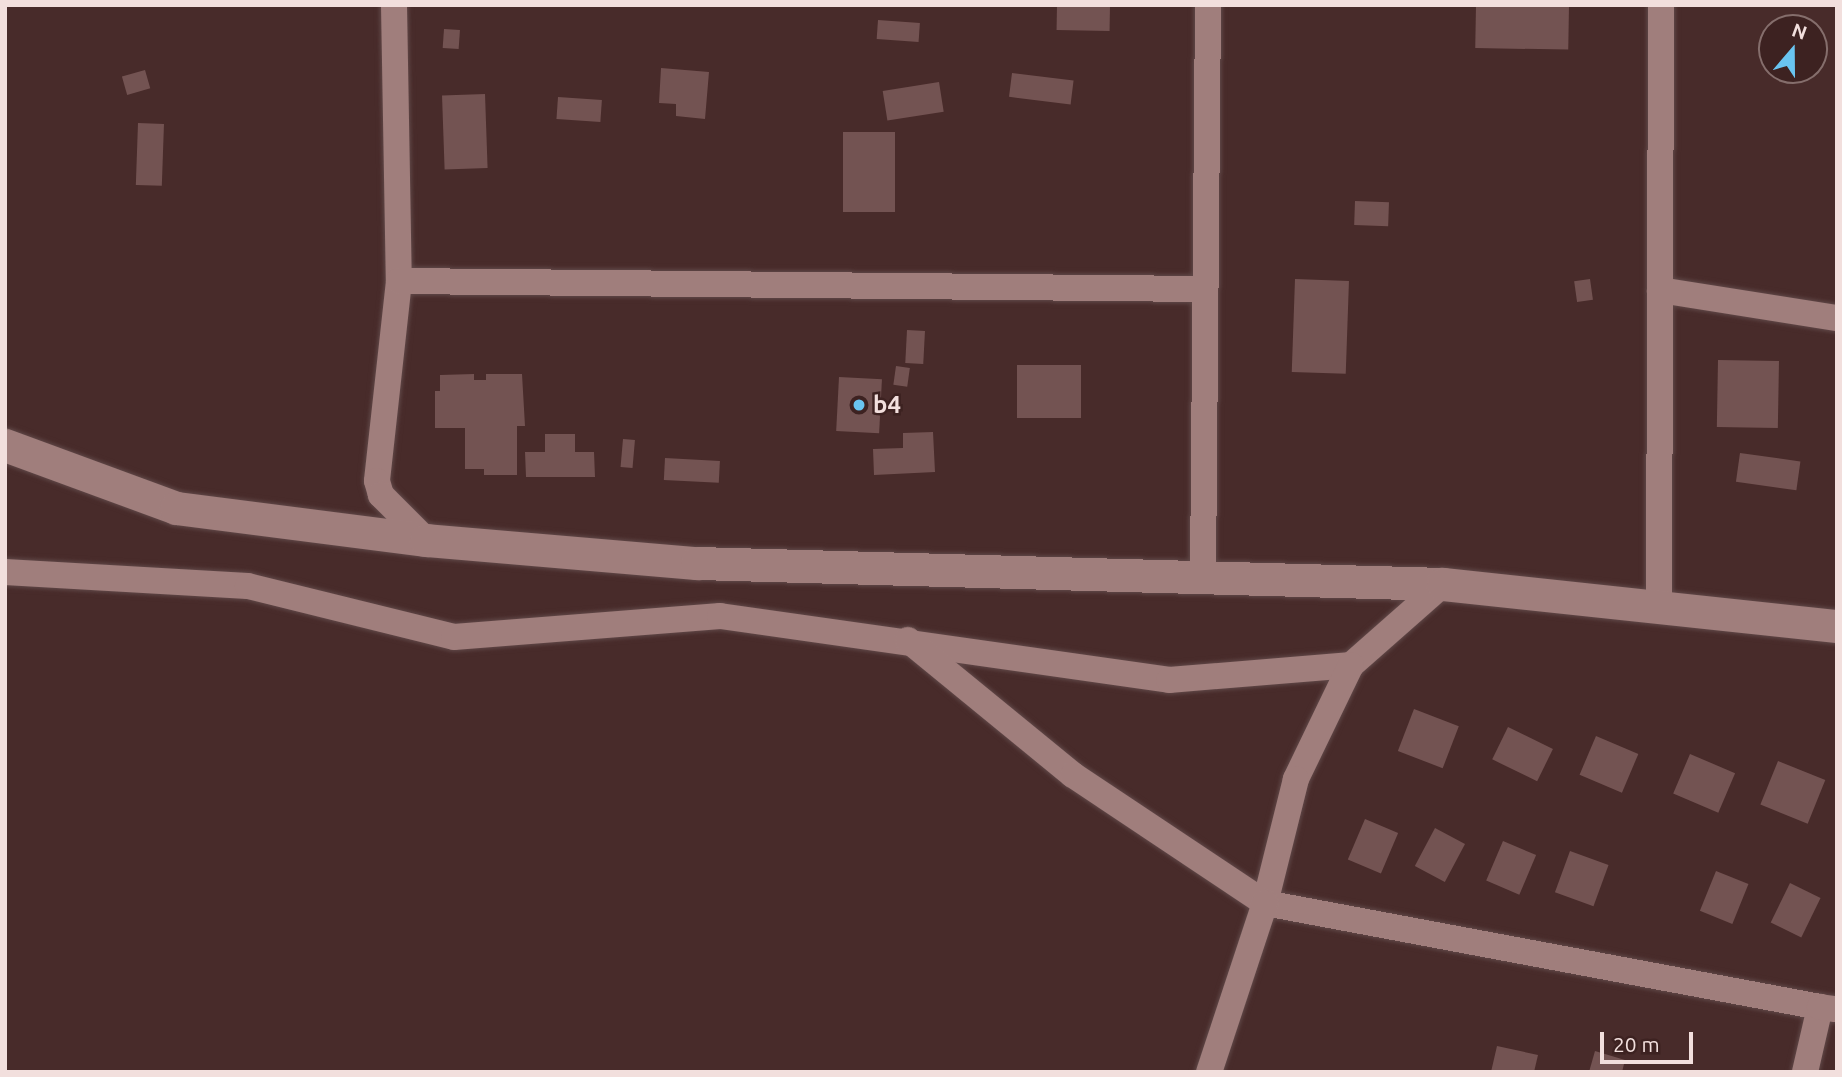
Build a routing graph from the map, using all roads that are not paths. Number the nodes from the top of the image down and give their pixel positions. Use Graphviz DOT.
graph roads {
  1 [pos="394,5"];
  2 [pos="1208,5"];
  3 [pos="1661,5"];
  4 [pos="399,281"];
  5 [pos="1205,289"];
  6 [pos="1660,290"];
  7 [pos="1837,318"];
  8 [pos="5,445"];
  9 [pos="426,540"];
  10 [pos="5,572"];
  11 [pos="1203,576"];
  12 [pos="1443,584"];
  13 [pos="1660,610"];
  14 [pos="1837,625"];
  15 [pos="908,640"];
  16 [pos="1351,665"];
  17 [pos="1265,903"];
  18 [pos="1828,1008"];
  19 [pos="1209,1072"];
  20 [pos="1805,1072"];
  1 -- 4 [label="street"];
  2 -- 5 [label="street"];
  3 -- 6 [label="street"];
  4 -- 5 [label="street"];
  4 -- 9 [label="street"];
  5 -- 11 [label="street"];
  6 -- 7 [label="street"];
  6 -- 13 [label="street"];
  8 -- 9 [label="street"];
  9 -- 11 [label="street"];
  10 -- 15 [label="street"];
  11 -- 12 [label="street"];
  12 -- 13 [label="street"];
  12 -- 16 [label="street"];
  13 -- 14 [label="street"];
  15 -- 16 [label="street"];
  15 -- 17 [label="street"];
  16 -- 17 [label="street"];
  17 -- 18 [label="street"];
  17 -- 19 [label="street"];
  18 -- 20 [label="street"];
}
